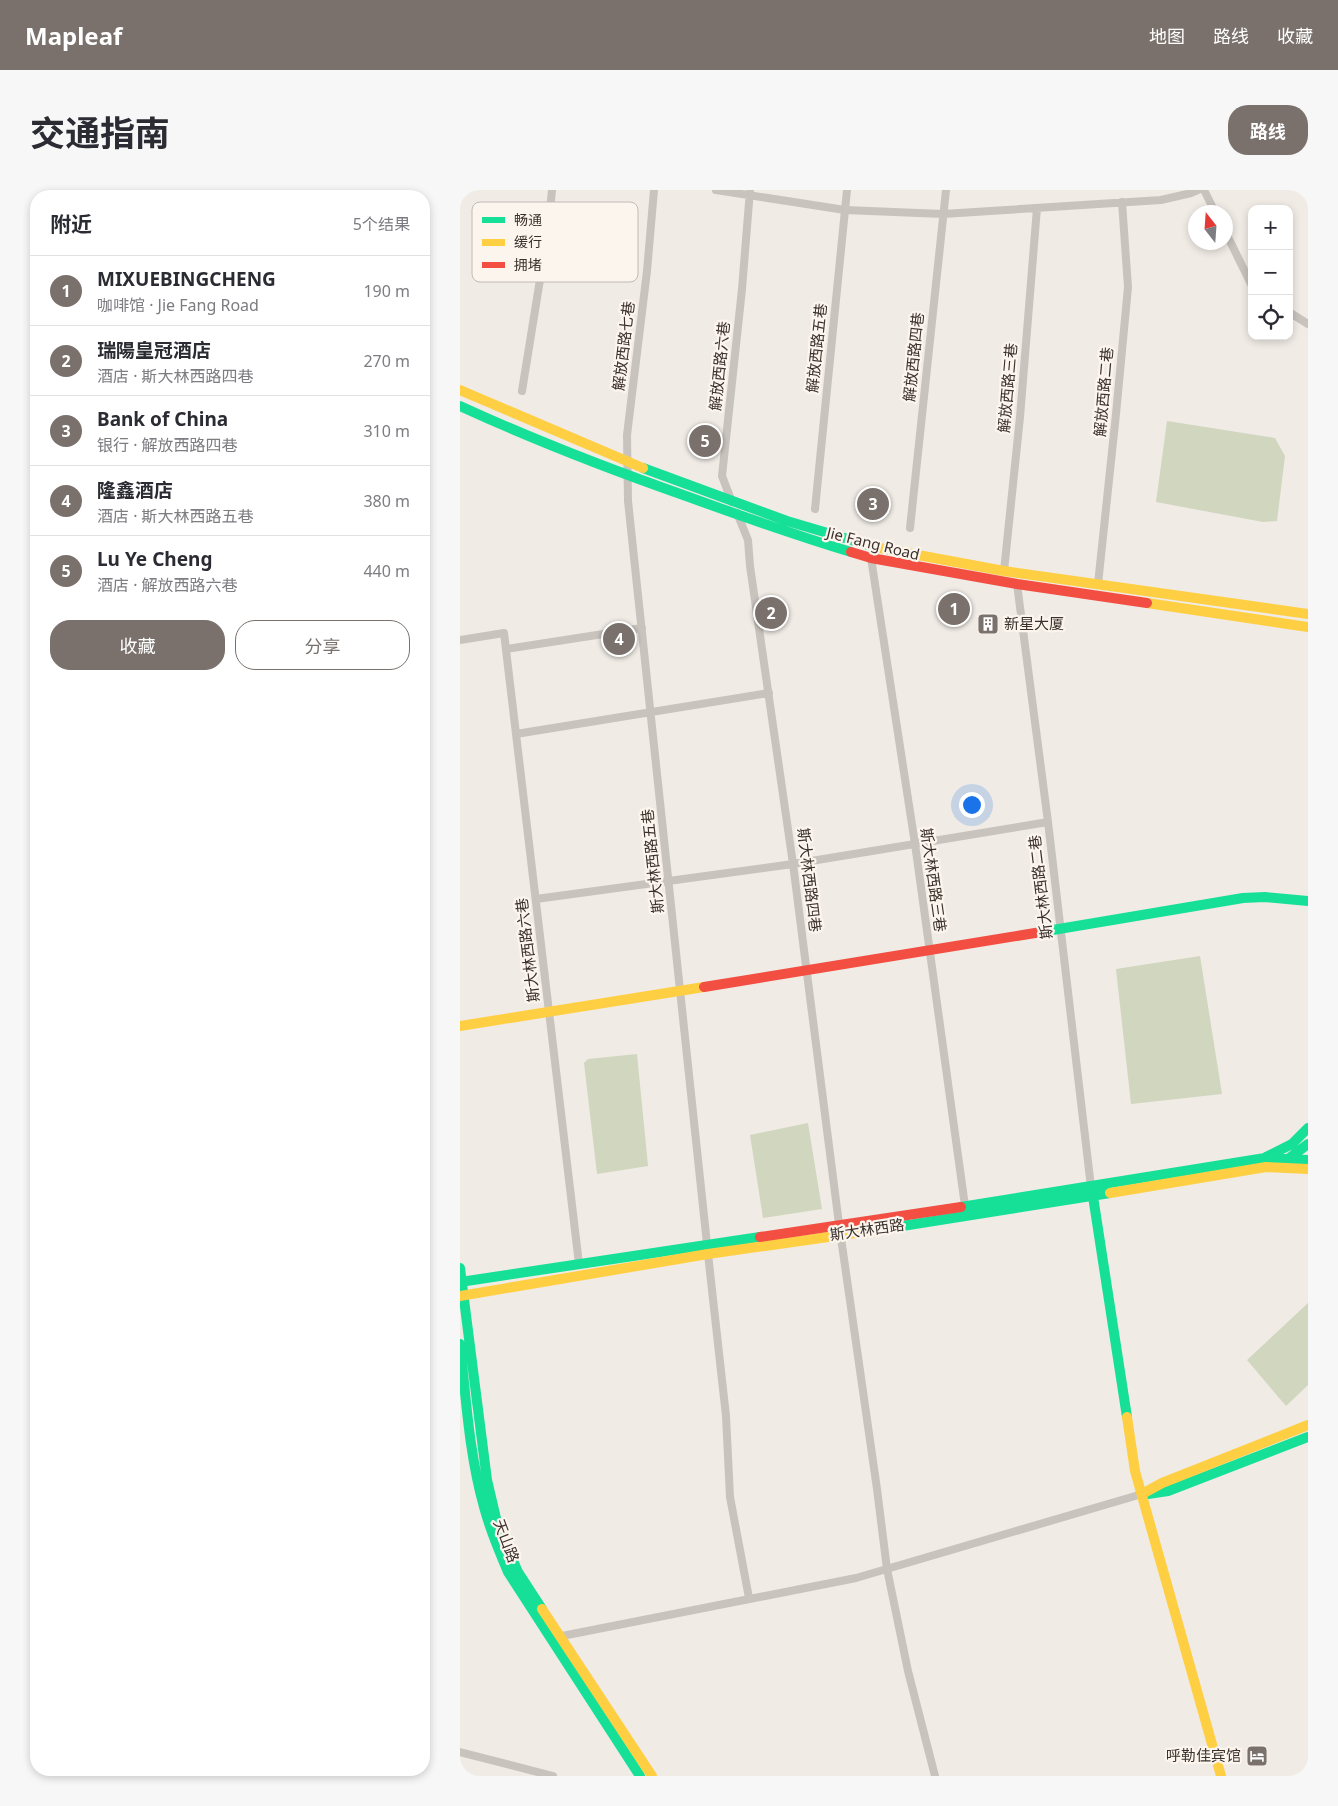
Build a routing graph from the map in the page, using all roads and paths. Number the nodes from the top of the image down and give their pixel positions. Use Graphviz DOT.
graph roads {
  1 [pos="654,190"];
  2 [pos="716,190"];
  3 [pos="847,190"];
  4 [pos="946,190"];
  5 [pos="1198,190"];
  6 [pos="1204,190"];
  7 [pos="750,193"];
  8 [pos="1122,202"];
  9 [pos="1212,205"];
  10 [pos="1037,208"];
  11 [pos="845,210"];
  12 [pos="943,214"];
  13 [pos="1233,247"];
  14 [pos="1248,278"];
  15 [pos="540,282"];
  16 [pos="1293,315"];
  17 [pos="1308,324"];
  18 [pos="460,390"];
  19 [pos="522,391"];
  20 [pos="460,406"];
  21 [pos="627,462"];
  22 [pos="627,475"];
  23 [pos="732,501"];
  24 [pos="815,509"];
  25 [pos="738,514"];
  26 [pos="910,528"];
  27 [pos="748,540"];
  28 [pos="871,558"];
  29 [pos="1004,571"];
  30 [pos="1017,584"];
  31 [pos="1098,584"];
  32 [pos="1308,614"];
  33 [pos="1308,627"];
  34 [pos="642,628"];
  35 [pos="460,640"];
  36 [pos="506,649"];
  37 [pos="769,693"];
  38 [pos="650,713"];
  39 [pos="516,734"];
  40 [pos="1048,822"];
  41 [pos="915,844"];
  42 [pos="793,864"];
  43 [pos="668,880"];
  44 [pos="536,899"];
  45 [pos="1308,901"];
  46 [pos="1060,928"];
  47 [pos="929,951"];
  48 [pos="806,970"];
  49 [pos="680,990"];
  50 [pos="549,1011"];
  51 [pos="460,1026"];
  52 [pos="1308,1128"];
  53 [pos="1308,1144"];
  54 [pos="1265,1158"];
  55 [pos="1290,1158"];
  56 [pos="1308,1160"];
  57 [pos="1274,1166"];
  58 [pos="1308,1169"];
  59 [pos="1092,1191"];
  60 [pos="965,1206"];
  61 [pos="840,1229"];
  62 [pos="708,1249"];
  63 [pos="579,1264"];
  64 [pos="460,1268"];
  65 [pos="461,1282"];
  66 [pos="462,1296"];
  67 [pos="460,1344"];
  68 [pos="1308,1425"];
  69 [pos="1308,1438"];
  70 [pos="1142,1494"];
  71 [pos="887,1569"];
  72 [pos="749,1598"];
  73 [pos="556,1638"];
  74 [pos="460,1752"];
  75 [pos="553,1776"];
  76 [pos="640,1776"];
  77 [pos="652,1776"];
  78 [pos="936,1776"];
  79 [pos="1221,1776"];
  1 -- 21 [label="street, 解放西路七巷"];
  2 -- 7 [label="street"];
  3 -- 11 [label="street, 解放西路五巷"];
  4 -- 12 [label="street, 解放西路四巷"];
  5 -- 8 [label="street"];
  6 -- 9 [label="street"];
  7 -- 11 [label="street"];
  7 -- 23 [label="street, 解放西路六巷"];
  8 -- 10 [label="street"];
  8 -- 31 [label="street, 解放西路二巷"];
  10 -- 12 [label="street"];
  10 -- 29 [label="street, 解放西路三巷"];
  11 -- 12 [label="street"];
  11 -- 24 [label="street, 解放西路五巷"];
  12 -- 26 [label="street, 解放西路四巷"];
  13 -- 14 [label="street"];
  15 -- 19 [label="street"];
  16 -- 17 [label="street"];
  18 -- 21 [label="main road, Jie Fang Road"];
  20 -- 22 [label="main road, Jie Fang Road"];
  21 -- 22 [label="street, 解放西路七巷"];
  21 -- 23 [label="main road, Jie Fang Road"];
  22 -- 25 [label="main road, Jie Fang Road"];
  22 -- 34 [label="street, 斯大林西路五巷"];
  23 -- 25 [label="street, 解放西路六巷"];
  23 -- 29 [label="main road, Jie Fang Road"];
  25 -- 27 [label="street, 解放西路六巷"];
  25 -- 28 [label="main road, Jie Fang Road"];
  27 -- 37 [label="street, 斯大林西路四巷"];
  28 -- 30 [label="main road, Jie Fang Road"];
  28 -- 41 [label="street, 斯大林西路三巷"];
  29 -- 31 [label="main road, Jie Fang Road"];
  30 -- 33 [label="main road, Jie Fang Road"];
  30 -- 40 [label="street, 斯大林西路二巷"];
  31 -- 32 [label="main road, Jie Fang Road"];
  34 -- 36 [label="street"];
  34 -- 38 [label="street, 斯大林西路五巷"];
  35 -- 36 [label="street, 斯大林西路六巷"];
  36 -- 39 [label="street, 斯大林西路六巷"];
  37 -- 38 [label="street"];
  37 -- 42 [label="street, 斯大林西路四巷"];
  38 -- 39 [label="street"];
  38 -- 43 [label="street, 斯大林西路五巷"];
  39 -- 44 [label="street, 斯大林西路六巷"];
  40 -- 41 [label="street"];
  40 -- 46 [label="street, 斯大林西路二巷"];
  41 -- 42 [label="street"];
  41 -- 47 [label="street, 斯大林西路三巷"];
  42 -- 43 [label="street"];
  42 -- 48 [label="street, 斯大林西路四巷"];
  43 -- 44 [label="street"];
  43 -- 49 [label="street, 斯大林西路五巷"];
  44 -- 50 [label="street, 斯大林西路六巷"];
  45 -- 46 [label="main road"];
  46 -- 47 [label="main road"];
  46 -- 59 [label="street, 斯大林西路二巷"];
  47 -- 48 [label="main road"];
  47 -- 60 [label="street, 斯大林西路三巷"];
  48 -- 49 [label="main road"];
  48 -- 61 [label="street, 斯大林西路四巷"];
  49 -- 50 [label="main road"];
  49 -- 62 [label="street, 斯大林西路五巷"];
  50 -- 51 [label="main road"];
  50 -- 63 [label="street, 斯大林西路六巷"];
  52 -- 54 [label="main road"];
  53 -- 55 [label="main road"];
  54 -- 55 [label="main road"];
  54 -- 59 [label="main road, 斯大林西路"];
  55 -- 56 [label="main road"];
  55 -- 57 [label="main road"];
  57 -- 58 [label="main road"];
  57 -- 59 [label="main road, 斯大林西路"];
  59 -- 60 [label="main road, 斯大林西路"];
  59 -- 61 [label="main road, 斯大林西路"];
  59 -- 70 [label="main road"];
  60 -- 61 [label="main road, 斯大林西路"];
  61 -- 62 [label="main road, 斯大林西路"];
  61 -- 71 [label="street, 斯大林西路四巷"];
  62 -- 63 [label="main road, 斯大林西路"];
  62 -- 66 [label="main road, 斯大林西路"];
  62 -- 72 [label="street, 斯大林西路五巷"];
  63 -- 65 [label="main road, 斯大林西路"];
  64 -- 65 [label="main road, 天山路"];
  65 -- 66 [label="main road, 天山路"];
  66 -- 73 [label="main road, 天山路"];
  67 -- 73 [label="main road, 天山路"];
  68 -- 70 [label="main road"];
  69 -- 70 [label="main road"];
  70 -- 71 [label="street"];
  70 -- 79 [label="main road"];
  71 -- 72 [label="street"];
  71 -- 78 [label="street, 斯大林西路四巷"];
  72 -- 73 [label="street"];
  73 -- 76 [label="main road, 天山路"];
  73 -- 77 [label="main road, 天山路"];
  74 -- 75 [label="street"];
}
